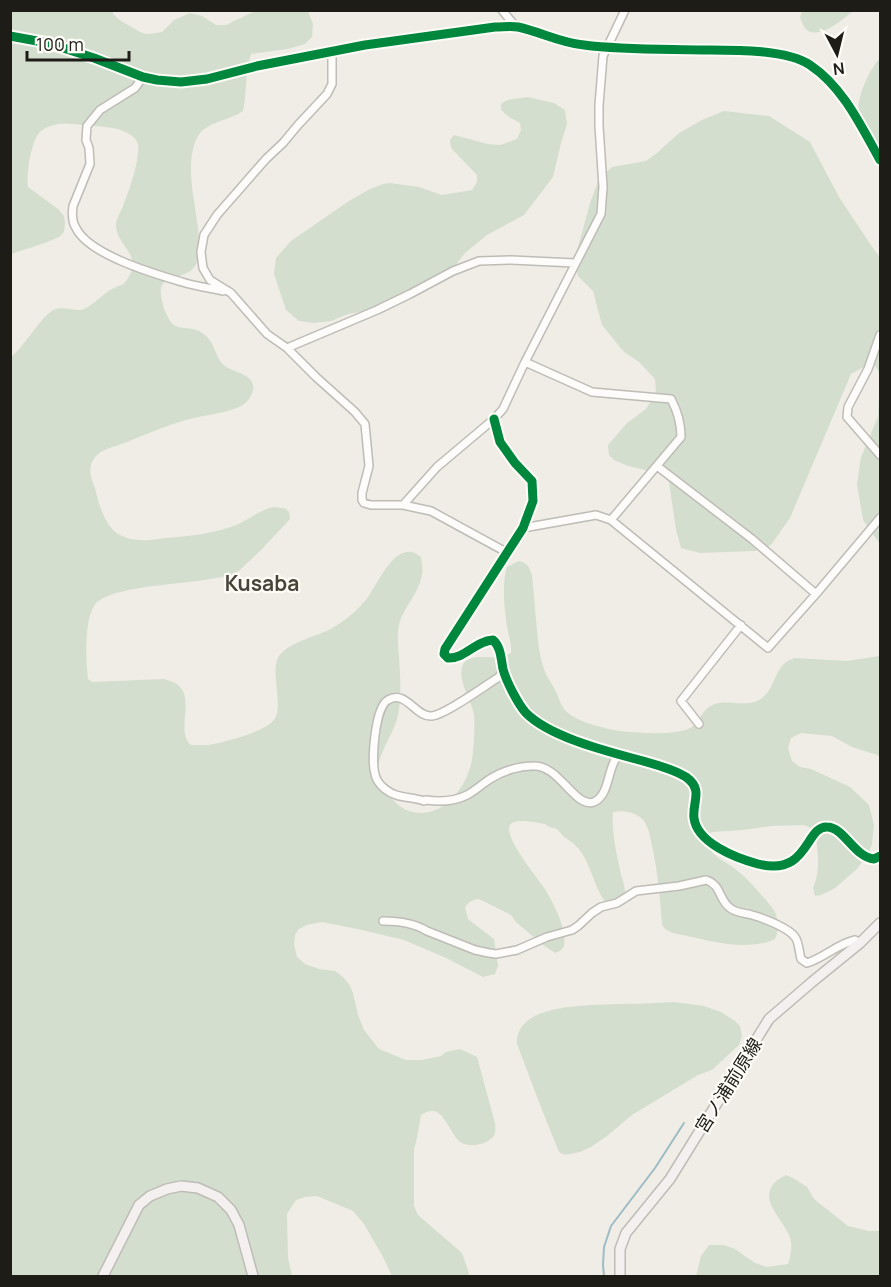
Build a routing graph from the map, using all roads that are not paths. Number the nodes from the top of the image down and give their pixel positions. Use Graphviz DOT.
graph roads {
  1 [pos="502,10"];
  2 [pos="625,10"];
  3 [pos="516,27"];
  4 [pos="10,36"];
  5 [pos="607,47"];
  6 [pos="332,51"];
  7 [pos="143,77"];
  8 [pos="880,160"];
  9 [pos="575,263"];
  10 [pos="231,293"];
  11 [pos="880,335"];
  12 [pos="286,348"];
  13 [pos="525,362"];
  14 [pos="494,419"];
  15 [pos="880,455"];
  16 [pos="657,466"];
  17 [pos="403,505"];
  18 [pos="880,518"];
  19 [pos="611,520"];
  20 [pos="523,528"];
  21 [pos="508,553"];
  22 [pos="816,594"];
  23 [pos="741,626"];
  24 [pos="503,670"];
  25 [pos="699,724"];
  26 [pos="619,754"];
  27 [pos="880,856"];
  28 [pos="383,921"];
  29 [pos="880,923"];
  30 [pos="860,944"];
  31 [pos="103,1276"];
  32 [pos="253,1276"];
  33 [pos="620,1276"];
  1 -- 3 [label="street"];
  2 -- 5 [label="street"];
  3 -- 5 [label="street"];
  3 -- 6 [label="street"];
  4 -- 7 [label="street"];
  5 -- 8 [label="street"];
  5 -- 9 [label="street"];
  6 -- 7 [label="street"];
  6 -- 10 [label="street"];
  7 -- 10 [label="street"];
  9 -- 12 [label="street"];
  9 -- 13 [label="street"];
  10 -- 12 [label="street"];
  11 -- 15 [label="street"];
  12 -- 17 [label="street"];
  13 -- 14 [label="street"];
  13 -- 16 [label="street"];
  14 -- 17 [label="street"];
  14 -- 20 [label="street"];
  16 -- 19 [label="street"];
  16 -- 22 [label="street"];
  17 -- 21 [label="street"];
  18 -- 22 [label="street"];
  19 -- 20 [label="street"];
  19 -- 23 [label="street"];
  20 -- 21 [label="street"];
  21 -- 24 [label="street"];
  22 -- 23 [label="street"];
  23 -- 25 [label="street"];
  24 -- 26 [label="street"];
  24 -- 26 [label="street"];
  26 -- 27 [label="street"];
  28 -- 30 [label="street"];
  29 -- 30 [label="street, 宮ノ浦前原線"];
  30 -- 33 [label="street, 宮ノ浦前原線"];
  31 -- 32 [label="street"];
}
